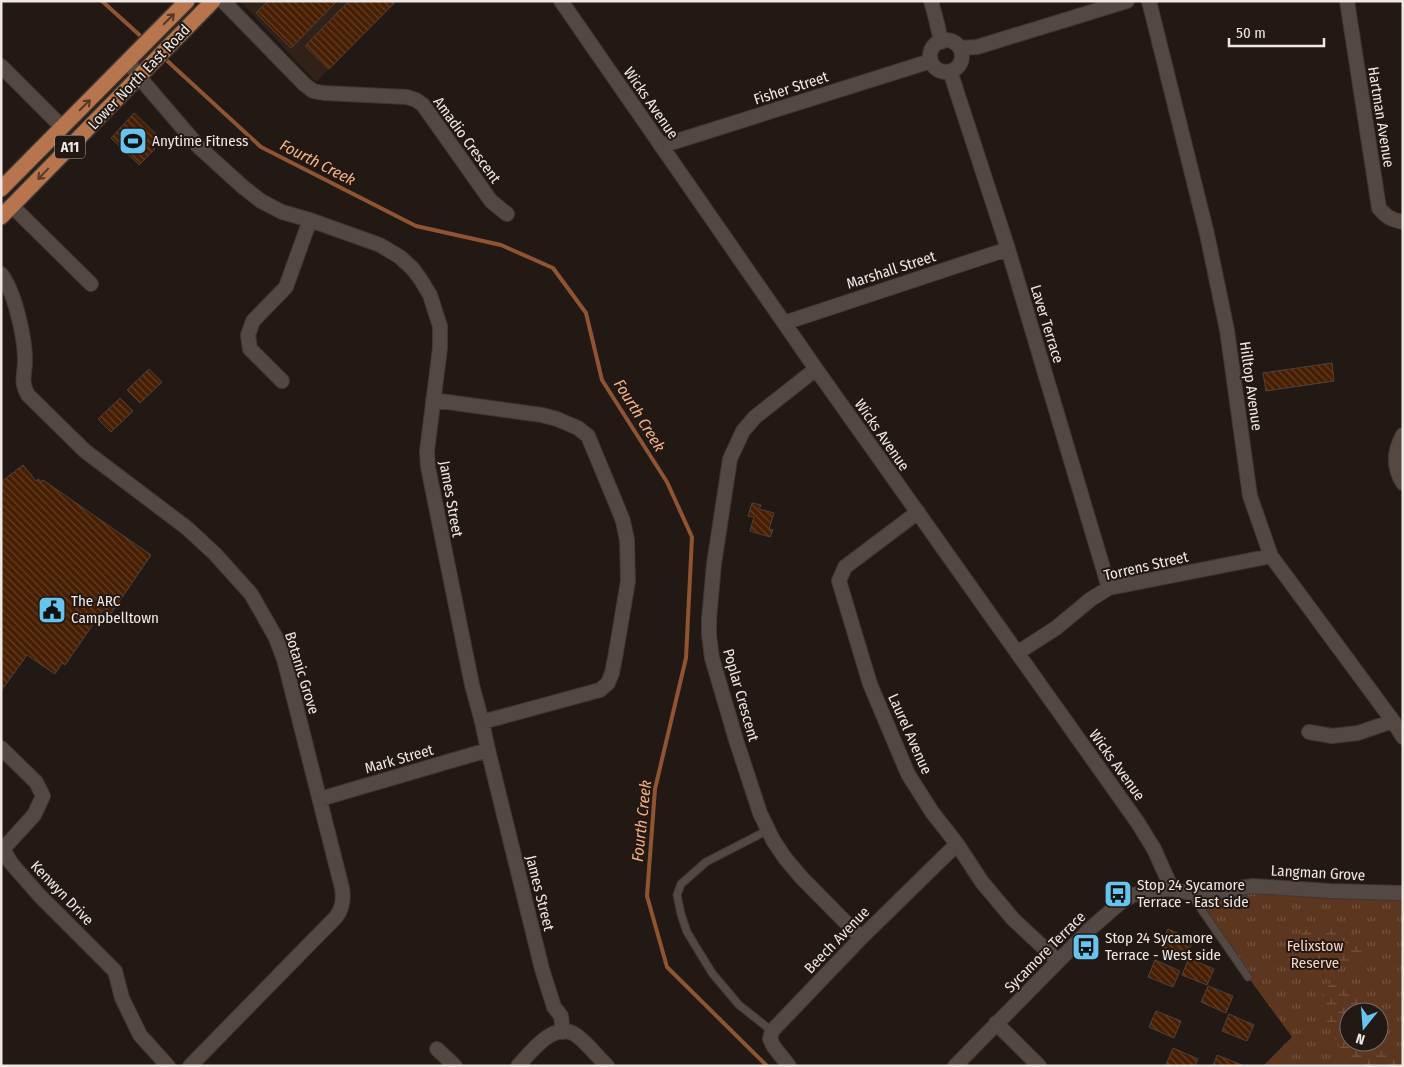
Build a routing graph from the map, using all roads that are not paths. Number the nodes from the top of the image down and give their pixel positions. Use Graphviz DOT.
graph roads {
  1 [pos="187,1"];
  2 [pos="213,1"];
  3 [pos="223,1"];
  4 [pos="561,1"];
  5 [pos="931,1"];
  6 [pos="1127,1"];
  7 [pos="1149,1"];
  8 [pos="1347,1"];
  9 [pos="941,42"];
  10 [pos="960,48"];
  11 [pos="931,60"];
  12 [pos="128,61"];
  13 [pos="1,66"];
  14 [pos="950,71"];
  15 [pos="139,77"];
  16 [pos="62,127"];
  17 [pos="661,146"];
  18 [pos="1,189"];
  19 [pos="12,206"];
  20 [pos="507,214"];
  21 [pos="1,217"];
  22 [pos="310,220"];
  23 [pos="1403,222"];
  24 [pos="1008,249"];
  25 [pos="1,274"];
  26 [pos="91,284"];
  27 [pos="784,323"];
  28 [pos="816,369"];
  29 [pos="282,381"];
  30 [pos="433,400"];
  31 [pos="1403,435"];
  32 [pos="1403,483"];
  33 [pos="918,512"];
  34 [pos="1271,556"];
  35 [pos="1109,588"];
  36 [pos="1017,653"];
  37 [pos="1393,721"];
  38 [pos="482,722"];
  39 [pos="1309,732"];
  40 [pos="1403,737"];
  41 [pos="1,748"];
  42 [pos="488,750"];
  43 [pos="320,798"];
  44 [pos="768,830"];
  45 [pos="957,844"];
  46 [pos="2,850"];
  47 [pos="1172,889"];
  48 [pos="1189,893"];
  49 [pos="1403,893"];
  50 [pos="861,938"];
  51 [pos="1058,961"];
  52 [pos="1248,977"];
  53 [pos="996,1023"];
  54 [pos="772,1031"];
  55 [pos="563,1032"];
  56 [pos="437,1050"];
  57 [pos="168,1066"];
  58 [pos="190,1066"];
  59 [pos="455,1066"];
  60 [pos="518,1066"];
  61 [pos="607,1066"];
  62 [pos="790,1066"];
  63 [pos="955,1066"];
  64 [pos="1039,1066"];
  12 -- 1 [label="main road, Lower North East Road / A11, one-way"];
  2 -- 15 [label="main road, Lower North East Road / A11"];
  3 -- 20 [label="street, Amadio Crescent"];
  4 -- 17 [label="street, Wicks Avenue"];
  5 -- 9 [label="street"];
  6 -- 10 [label="street"];
  7 -- 34 [label="street, Hilltop Avenue"];
  8 -- 23 [label="street, Hartman Avenue"];
  9 -- 10 [label="street"];
  9 -- 11 [label="street"];
  10 -- 14 [label="street"];
  11 -- 14 [label="street"];
  11 -- 17 [label="street, Fisher Street"];
  12 -- 15 [label="street, James Street"];
  16 -- 12 [label="main road, Lower North East Road / A11, one-way"];
  13 -- 16 [label="street"];
  14 -- 24 [label="street, Laver Terrace"];
  15 -- 19 [label="main road, Lower North East Road / A11, one-way"];
  15 -- 22 [label="street, James Street"];
  16 -- 18 [label="main road, Lower North East Road / A11"];
  17 -- 27 [label="street, Wicks Avenue"];
  19 -- 21 [label="main road, Lower North East Road / A11"];
  19 -- 26 [label="street"];
  22 -- 29 [label="street"];
  22 -- 30 [label="street, James Street"];
  24 -- 27 [label="street, Marshall Street"];
  24 -- 35 [label="street, Laver Terrace"];
  25 -- 43 [label="street, Botanic Grove"];
  27 -- 28 [label="street, Wicks Avenue"];
  28 -- 33 [label="street, Wicks Avenue"];
  28 -- 44 [label="street, Poplar Crescent"];
  30 -- 38 [label="street, James Street"];
  30 -- 38 [label="street"];
  31 -- 32 [label="street"];
  33 -- 36 [label="street, Wicks Avenue"];
  33 -- 45 [label="street, Laurel Avenue"];
  34 -- 35 [label="street, Torrens Street"];
  34 -- 37 [label="street, Hilltop Avenue"];
  35 -- 36 [label="street, Torrens Street"];
  36 -- 47 [label="street, Wicks Avenue"];
  37 -- 39 [label="street"];
  37 -- 40 [label="street, Hilltop Avenue"];
  38 -- 42 [label="street, James Street"];
  41 -- 46 [label="street, Kenwyn Drive"];
  42 -- 43 [label="street, Mark Street"];
  42 -- 55 [label="street, James Street"];
  43 -- 58 [label="street, Botanic Grove"];
  44 -- 50 [label="street, Poplar Crescent"];
  44 -- 54 [label="lane"];
  45 -- 50 [label="street, Beech Avenue"];
  45 -- 51 [label="street, Laurel Avenue"];
  46 -- 57 [label="street, Kenwyn Drive"];
  47 -- 48 [label="street, Langman Grove"];
  47 -- 51 [label="street, Sycamore Terrace"];
  48 -- 49 [label="street, Langman Grove"];
  48 -- 52 [label="lane"];
  50 -- 54 [label="street, Beech Avenue"];
  51 -- 53 [label="street, Sycamore Terrace"];
  53 -- 63 [label="street, Sycamore Terrace"];
  53 -- 64 [label="street"];
  54 -- 62 [label="street"];
  55 -- 60 [label="street"];
  55 -- 61 [label="street"];
  56 -- 59 [label="street"];
}
